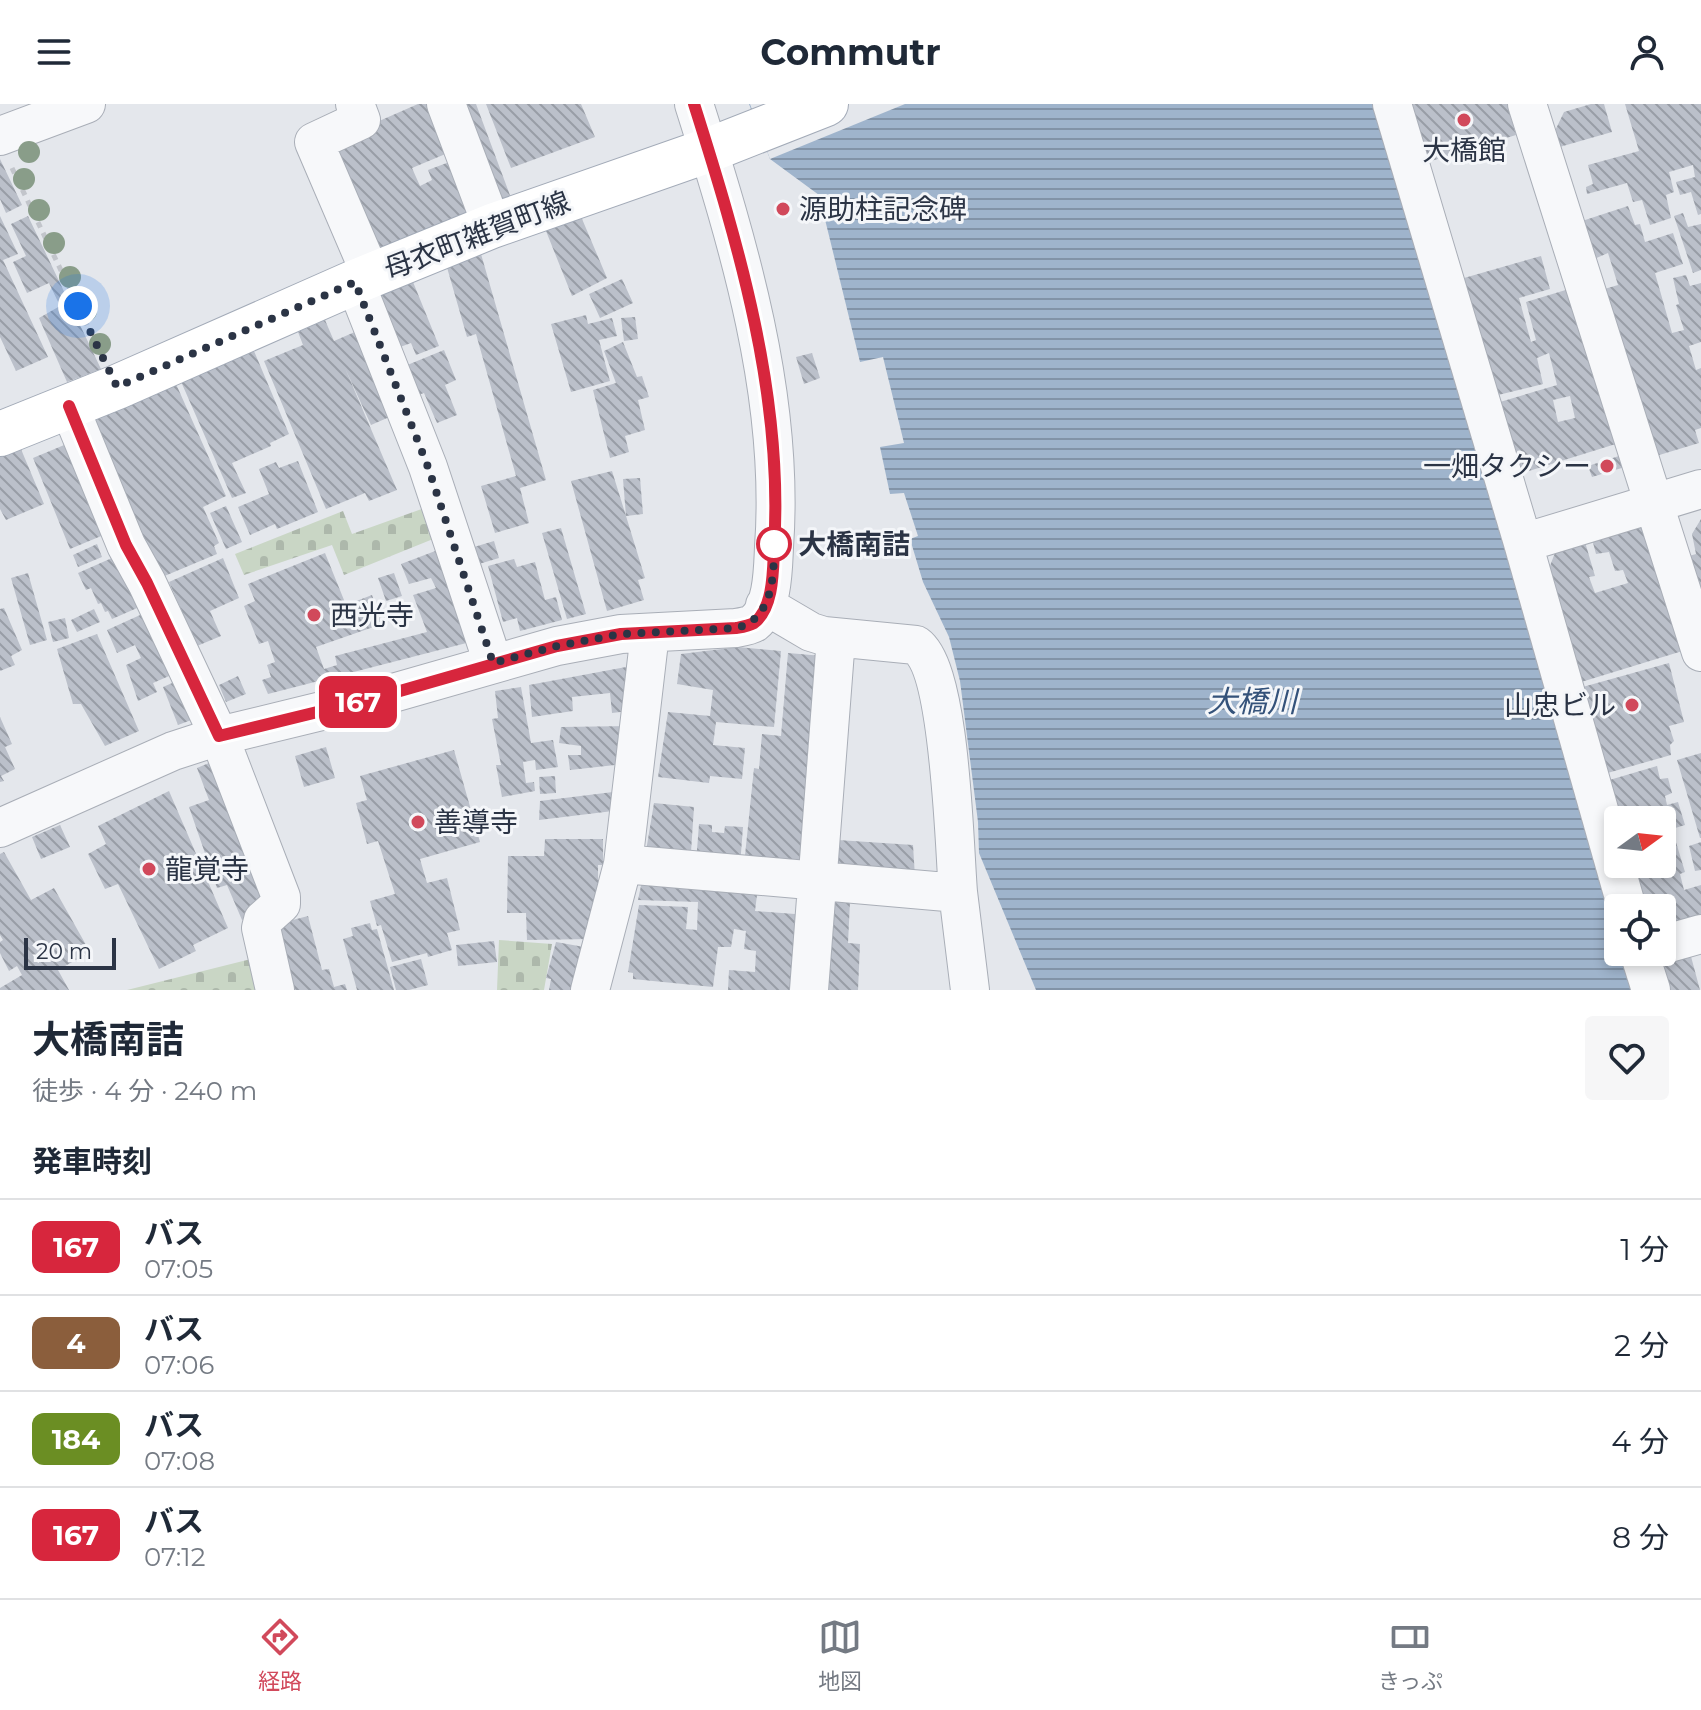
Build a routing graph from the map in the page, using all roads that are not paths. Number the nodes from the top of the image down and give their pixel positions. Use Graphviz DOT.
graph roads {
  1 [pos="86,104"];
  2 [pos="355,104"];
  3 [pos="446,104"];
  4 [pos="694,104"];
  5 [pos="826,104"];
  6 [pos="1392,104"];
  7 [pos="1532,105"];
  8 [pos="3,147"];
  9 [pos="709,150"];
  10 [pos="492,226"];
  11 [pos="363,278"];
  12 [pos="69,406"];
  13 [pos="0,434"];
  14 [pos="1701,489"];
  15 [pos="1655,503"];
  16 [pos="1523,543"];
  17 [pos="765,605"];
  18 [pos="650,633"];
  19 [pos="836,638"];
  20 [pos="1701,652"];
  21 [pos="493,663"];
  22 [pos="219,736"];
  23 [pos="0,828"];
  24 [pos="623,864"];
  25 [pos="817,882"];
  26 [pos="958,893"];
  27 [pos="1623,894"];
  28 [pos="1701,934"];
  29 [pos="1676,941"];
  30 [pos="1644,966"];
  31 [pos="275,990"];
  32 [pos="590,990"];
  33 [pos="809,990"];
  34 [pos="970,990"];
  35 [pos="1651,990"];
  1 -- 8 [label="street"];
  2 -- 11 [label="street"];
  3 -- 10 [label="street"];
  4 -- 9 [label="street"];
  5 -- 9 [label="main road, 母衣町雑賀町線"];
  6 -- 16 [label="street"];
  7 -- 15 [label="street"];
  9 -- 10 [label="main road, 母衣町雑賀町線"];
  9 -- 17 [label="street"];
  10 -- 11 [label="main road, 母衣町雑賀町線"];
  11 -- 12 [label="main road, 母衣町雑賀町線"];
  11 -- 21 [label="street"];
  12 -- 13 [label="main road, 母衣町雑賀町線"];
  12 -- 22 [label="street"];
  14 -- 15 [label="street"];
  15 -- 16 [label="street"];
  15 -- 20 [label="street"];
  16 -- 27 [label="street"];
  17 -- 18 [label="street"];
  17 -- 19 [label="street"];
  18 -- 21 [label="street"];
  18 -- 24 [label="street"];
  19 -- 25 [label="street"];
  19 -- 26 [label="street"];
  21 -- 22 [label="street"];
  22 -- 23 [label="street"];
  22 -- 31 [label="street"];
  24 -- 25 [label="street"];
  24 -- 32 [label="street"];
  25 -- 26 [label="street"];
  25 -- 33 [label="street"];
  26 -- 34 [label="street"];
  28 -- 29 [label="street"];
  30 -- 35 [label="street"];
}
